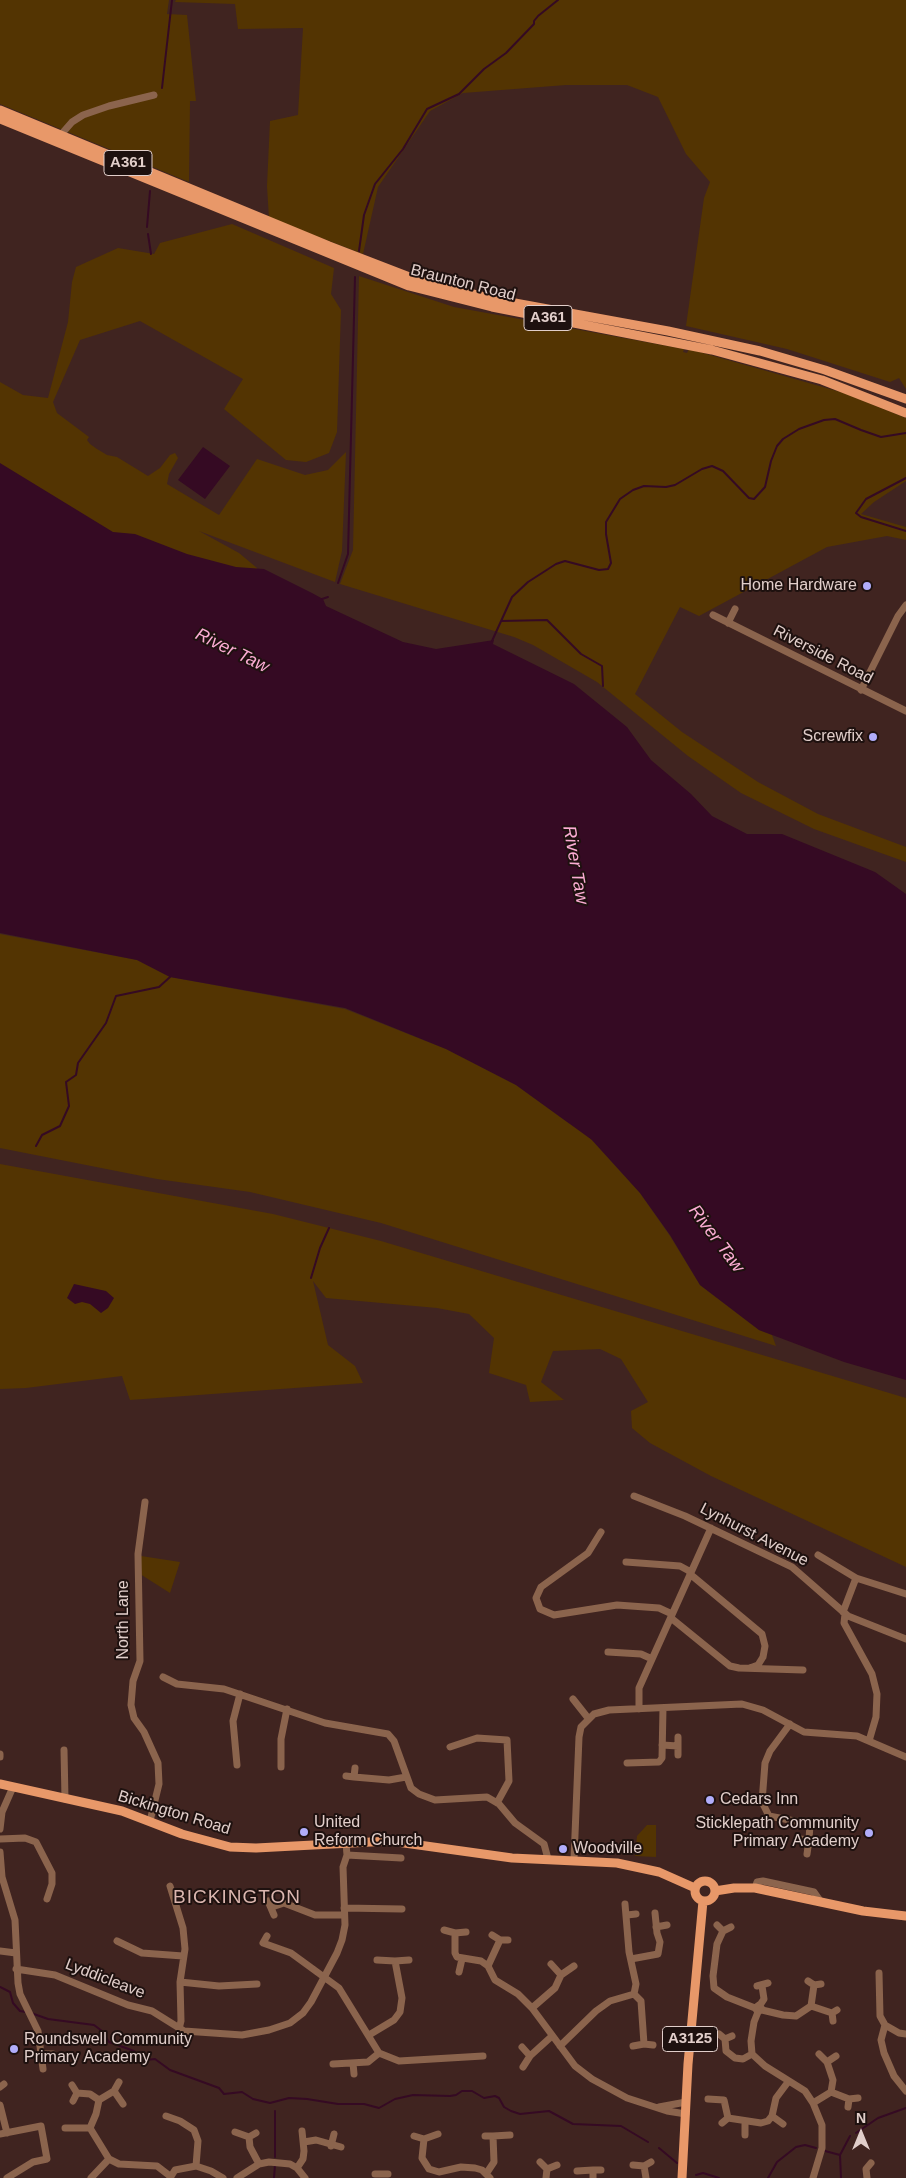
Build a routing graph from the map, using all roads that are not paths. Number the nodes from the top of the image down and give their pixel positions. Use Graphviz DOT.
graph roads {
  1 [pos="154,95"];
  2 [pos="0,110"];
  3 [pos="0,119"];
  4 [pos="58,138"];
  5 [pos="906,399"];
  6 [pos="906,413"];
  7 [pos="906,605"];
  8 [pos="734,609"];
  9 [pos="713,615"];
  10 [pos="728,623"];
  11 [pos="861,690"];
  12 [pos="906,711"];
  13 [pos="634,1496"];
  14 [pos="145,1502"];
  15 [pos="711,1528"];
  16 [pos="601,1532"];
  17 [pos="818,1556"];
  18 [pos="626,1562"];
  19 [pos="691,1573"];
  20 [pos="856,1578"];
  21 [pos="906,1594"];
  22 [pos="844,1613"];
  23 [pos="671,1616"];
  24 [pos="856,1620"];
  25 [pos="849,1633"];
  26 [pos="906,1640"];
  27 [pos="608,1652"];
  28 [pos="652,1659"];
  29 [pos="747,1669"];
  30 [pos="803,1670"];
  31 [pos="163,1677"];
  32 [pos="240,1694"];
  33 [pos="572,1699"];
  34 [pos="663,1708"];
  35 [pos="287,1709"];
  36 [pos="639,1709"];
  37 [pos="588,1718"];
  38 [pos="790,1724"];
  39 [pos="678,1737"];
  40 [pos="869,1741"];
  41 [pos="662,1745"];
  42 [pos="678,1746"];
  43 [pos="450,1747"];
  44 [pos="64,1750"];
  45 [pos="678,1755"];
  46 [pos="906,1757"];
  47 [pos="627,1763"];
  48 [pos="238,1765"];
  49 [pos="282,1767"];
  50 [pos="355,1768"];
  51 [pos="406,1777"];
  52 [pos="0,1784"];
  53 [pos="13,1787"];
  54 [pos="65,1799"];
  55 [pos="497,1803"];
  56 [pos="150,1820"];
  57 [pos="0,1829"];
  58 [pos="0,1838"];
  59 [pos="800,1839"];
  60 [pos="809,1840"];
  61 [pos="346,1843"];
  62 [pos="0,1852"];
  63 [pos="807,1854"];
  64 [pos="347,1855"];
  65 [pos="401,1858"];
  66 [pos="548,1859"];
  67 [pos="574,1859"];
  68 [pos="2,1882"];
  69 [pos="170,1886"];
  70 [pos="695,1888"];
  71 [pos="715,1891"];
  72 [pos="46,1899"];
  73 [pos="703,1901"];
  74 [pos="626,1904"];
  75 [pos="271,1908"];
  76 [pos="402,1909"];
  77 [pos="344,1912"];
  78 [pos="655,1913"];
  79 [pos="636,1914"];
  80 [pos="627,1915"];
  81 [pos="906,1916"];
  82 [pos="667,1925"];
  83 [pos="656,1927"];
  84 [pos="731,1927"];
  85 [pos="444,1930"];
  86 [pos="466,1932"];
  87 [pos="455,1934"];
  88 [pos="492,1935"];
  89 [pos="267,1936"];
  90 [pos="117,1941"];
  91 [pos="0,1951"];
  92 [pos="16,1952"];
  93 [pos="183,1956"];
  94 [pos="462,1959"];
  95 [pos="631,1959"];
  96 [pos="377,1960"];
  97 [pos="409,1960"];
  98 [pos="395,1961"];
  99 [pos="551,1964"];
  100 [pos="488,1966"];
  101 [pos="574,1966"];
  102 [pos="16,1970"];
  103 [pos="459,1972"];
  104 [pos="879,1973"];
  105 [pos="562,1975"];
  106 [pos="323,1979"];
  107 [pos="180,1982"];
  108 [pos="815,1983"];
  109 [pos="257,1984"];
  110 [pos="762,1985"];
  111 [pos="634,1994"];
  112 [pos="811,2006"];
  113 [pos="532,2008"];
  114 [pos="759,2009"];
  115 [pos="833,2021"];
  116 [pos="885,2026"];
  117 [pos="179,2029"];
  118 [pos="906,2034"];
  119 [pos="369,2036"];
  120 [pos="552,2036"];
  121 [pos="725,2036"];
  122 [pos="644,2044"];
  123 [pos="653,2045"];
  124 [pos="560,2046"];
  125 [pos="633,2046"];
  126 [pos="522,2048"];
  127 [pos="379,2053"];
  128 [pos="41,2054"];
  129 [pos="53,2054"];
  130 [pos="752,2054"];
  131 [pos="819,2054"];
  132 [pos="483,2056"];
  133 [pos="530,2056"];
  134 [pos="836,2056"];
  135 [pos="826,2062"];
  136 [pos="353,2063"];
  137 [pos="332,2064"];
  138 [pos="523,2067"];
  139 [pos="44,2069"];
  140 [pos="354,2074"];
  141 [pos="120,2082"];
  142 [pos="788,2082"];
  143 [pos="72,2085"];
  144 [pos="905,2088"];
  145 [pos="114,2091"];
  146 [pos="831,2092"];
  147 [pos="77,2094"];
  148 [pos="858,2098"];
  149 [pos="708,2099"];
  150 [pos="849,2099"];
  151 [pos="99,2100"];
  152 [pos="73,2101"];
  153 [pos="686,2102"];
  154 [pos="813,2102"];
  155 [pos="0,2104"];
  156 [pos="123,2104"];
  157 [pos="848,2107"];
  158 [pos="656,2108"];
  159 [pos="183,2112"];
  160 [pos="686,2114"];
  161 [pos="166,2116"];
  162 [pos="772,2116"];
  163 [pos="728,2118"];
  164 [pos="180,2121"];
  165 [pos="745,2121"];
  166 [pos="722,2123"];
  167 [pos="783,2124"];
  168 [pos="65,2128"];
  169 [pos="90,2128"];
  170 [pos="235,2132"];
  171 [pos="256,2132"];
  172 [pos="302,2132"];
  173 [pos="4,2134"];
  174 [pos="334,2134"];
  175 [pos="438,2134"];
  176 [pos="510,2135"];
  177 [pos="744,2135"];
  178 [pos="414,2136"];
  179 [pos="248,2137"];
  180 [pos="424,2139"];
  181 [pos="304,2142"];
  182 [pos="331,2146"];
  183 [pos="341,2147"];
  184 [pos="109,2159"];
  185 [pos="540,2162"];
  186 [pos="652,2162"];
  187 [pos="871,2163"];
  188 [pos="259,2164"];
  189 [pos="633,2164"];
  190 [pos="557,2165"];
  191 [pos="196,2166"];
  192 [pos="644,2166"];
  193 [pos="297,2168"];
  194 [pos="547,2168"];
  195 [pos="601,2170"];
  196 [pos="577,2171"];
  197 [pos="375,2173"];
  198 [pos="388,2174"];
  199 [pos="593,2174"];
  200 [pos="434,2175"];
  201 [pos="488,2176"];
  202 [pos="170,2177"];
  203 [pos="7,2178"];
  204 [pos="91,2178"];
  205 [pos="223,2178"];
  206 [pos="237,2178"];
  207 [pos="305,2178"];
  208 [pos="546,2178"];
  209 [pos="646,2178"];
  210 [pos="682,2178"];
  211 [pos="813,2178"];
  212 [pos="867,2178"];
  1 -- 4 [label="street"];
  2 -- 4 [label="main road, Braunton Road / A361"];
  3 -- 4 [label="main road, Braunton Road / A361"];
  4 -- 5 [label="main road, Braunton Road / A361"];
  4 -- 6 [label="main road, Braunton Road / A361"];
  7 -- 11 [label="street"];
  8 -- 10 [label="street"];
  9 -- 10 [label="street, Riverside Road"];
  10 -- 11 [label="street, Riverside Road"];
  11 -- 12 [label="street, Riverside Road"];
  13 -- 15 [label="street, Lynhurst Avenue"];
  14 -- 56 [label="street, North Lane"];
  15 -- 19 [label="street"];
  15 -- 22 [label="street, Lynhurst Avenue"];
  16 -- 23 [label="street"];
  17 -- 20 [label="street"];
  18 -- 19 [label="street"];
  19 -- 23 [label="street"];
  19 -- 29 [label="street"];
  20 -- 21 [label="street"];
  20 -- 22 [label="street"];
  22 -- 24 [label="street, Lynhurst Avenue"];
  22 -- 25 [label="street"];
  23 -- 28 [label="street"];
  23 -- 29 [label="street"];
  24 -- 25 [label="street"];
  24 -- 26 [label="street, Lynhurst Avenue"];
  25 -- 40 [label="street"];
  27 -- 28 [label="street"];
  28 -- 36 [label="street"];
  29 -- 30 [label="street"];
  31 -- 32 [label="street"];
  32 -- 35 [label="street"];
  32 -- 48 [label="street"];
  33 -- 37 [label="street"];
  34 -- 36 [label="street"];
  34 -- 38 [label="street"];
  34 -- 41 [label="street"];
  35 -- 49 [label="street"];
  35 -- 51 [label="street"];
  36 -- 37 [label="street"];
  37 -- 67 [label="street"];
  38 -- 40 [label="street"];
  38 -- 60 [label="street"];
  39 -- 42 [label="street"];
  40 -- 46 [label="street"];
  41 -- 42 [label="street"];
  41 -- 47 [label="street"];
  42 -- 45 [label="street"];
  43 -- 55 [label="street"];
  44 -- 54 [label="street"];
  50 -- 51 [label="street"];
  51 -- 55 [label="street"];
  52 -- 53 [label="main road, Bickington Road"];
  53 -- 54 [label="main road, Bickington Road"];
  53 -- 57 [label="street"];
  54 -- 56 [label="main road, Bickington Road"];
  55 -- 66 [label="street"];
  56 -- 61 [label="main road, Bickington Road"];
  58 -- 72 [label="street"];
  59 -- 60 [label="street"];
  60 -- 63 [label="street"];
  61 -- 64 [label="street, Lyddicleave"];
  61 -- 66 [label="main road, Bickington Road"];
  62 -- 68 [label="street"];
  64 -- 65 [label="street"];
  64 -- 77 [label="street, Lyddicleave"];
  66 -- 67 [label="main road, Bickington Road"];
  67 -- 70 [label="main road, Bickington Road"];
  68 -- 92 [label="street"];
  69 -- 93 [label="street"];
  70 -- 71 [label="main road"];
  70 -- 73 [label="main road"];
  71 -- 73 [label="main road"];
  71 -- 81 [label="main road"];
  73 -- 153 [label="main road, A3125"];
  74 -- 80 [label="street"];
  75 -- 77 [label="street"];
  76 -- 77 [label="street"];
  77 -- 106 [label="street, Lyddicleave"];
  78 -- 83 [label="street"];
  79 -- 80 [label="street"];
  80 -- 95 [label="street"];
  82 -- 83 [label="street"];
  83 -- 95 [label="street"];
  84 -- 114 [label="street"];
  85 -- 87 [label="street"];
  86 -- 87 [label="street"];
  87 -- 94 [label="street"];
  88 -- 100 [label="street"];
  89 -- 106 [label="street"];
  90 -- 93 [label="street"];
  91 -- 92 [label="street"];
  92 -- 102 [label="street"];
  93 -- 107 [label="street"];
  94 -- 100 [label="street"];
  94 -- 103 [label="street"];
  95 -- 111 [label="street"];
  96 -- 98 [label="street"];
  97 -- 98 [label="street"];
  98 -- 119 [label="street"];
  99 -- 105 [label="street"];
  100 -- 113 [label="street"];
  101 -- 105 [label="street"];
  102 -- 117 [label="street, Lyddicleave"];
  102 -- 128 [label="street"];
  104 -- 116 [label="street"];
  105 -- 113 [label="street"];
  106 -- 117 [label="street, Lyddicleave"];
  106 -- 119 [label="street"];
  107 -- 109 [label="street"];
  107 -- 117 [label="street"];
  108 -- 112 [label="street"];
  110 -- 114 [label="street"];
  111 -- 122 [label="street"];
  111 -- 124 [label="street"];
  112 -- 114 [label="street"];
  112 -- 115 [label="street"];
  113 -- 120 [label="street"];
  114 -- 130 [label="street"];
  116 -- 118 [label="street"];
  116 -- 144 [label="street"];
  119 -- 127 [label="street"];
  120 -- 124 [label="street"];
  120 -- 133 [label="street"];
  121 -- 130 [label="street"];
  122 -- 123 [label="street"];
  122 -- 125 [label="street"];
  124 -- 158 [label="street"];
  126 -- 133 [label="street"];
  127 -- 132 [label="street"];
  127 -- 136 [label="street"];
  128 -- 129 [label="street"];
  128 -- 139 [label="street"];
  130 -- 142 [label="street"];
  131 -- 135 [label="street"];
  133 -- 138 [label="street"];
  134 -- 135 [label="street"];
  135 -- 146 [label="street"];
  136 -- 137 [label="street"];
  136 -- 140 [label="street"];
  141 -- 145 [label="street"];
  142 -- 154 [label="street"];
  142 -- 162 [label="street"];
  143 -- 147 [label="street"];
  145 -- 151 [label="street"];
  145 -- 156 [label="street"];
  146 -- 150 [label="street"];
  146 -- 154 [label="street"];
  147 -- 151 [label="street"];
  147 -- 152 [label="street"];
  148 -- 150 [label="street"];
  149 -- 163 [label="street"];
  150 -- 157 [label="street"];
  151 -- 169 [label="street"];
  153 -- 158 [label="street"];
  153 -- 160 [label="main road, A3125"];
  154 -- 211 [label="street"];
  155 -- 173 [label="street"];
  158 -- 160 [label="street"];
  159 -- 164 [label="street"];
  160 -- 210 [label="main road, A3125"];
  161 -- 164 [label="street"];
  162 -- 165 [label="street"];
  162 -- 167 [label="street"];
  163 -- 165 [label="street"];
  163 -- 166 [label="street"];
  164 -- 191 [label="street"];
  165 -- 177 [label="street"];
  168 -- 169 [label="street"];
  169 -- 184 [label="street"];
  170 -- 179 [label="street"];
  171 -- 179 [label="street"];
  172 -- 181 [label="street"];
  173 -- 203 [label="street"];
  174 -- 182 [label="street"];
  175 -- 180 [label="street"];
  176 -- 201 [label="street"];
  178 -- 180 [label="street"];
  179 -- 188 [label="street"];
  180 -- 200 [label="street"];
  181 -- 182 [label="street"];
  181 -- 193 [label="street"];
  182 -- 183 [label="street"];
  184 -- 202 [label="street"];
  184 -- 204 [label="street"];
  185 -- 194 [label="street"];
  186 -- 192 [label="street"];
  187 -- 212 [label="street"];
  188 -- 193 [label="street"];
  188 -- 206 [label="street"];
  189 -- 192 [label="street"];
  190 -- 194 [label="street"];
  191 -- 202 [label="street"];
  191 -- 205 [label="street"];
  192 -- 209 [label="street"];
  193 -- 207 [label="street"];
  194 -- 208 [label="street"];
  195 -- 199 [label="street"];
  196 -- 199 [label="street"];
  197 -- 198 [label="street"];
  200 -- 201 [label="street"];
}
